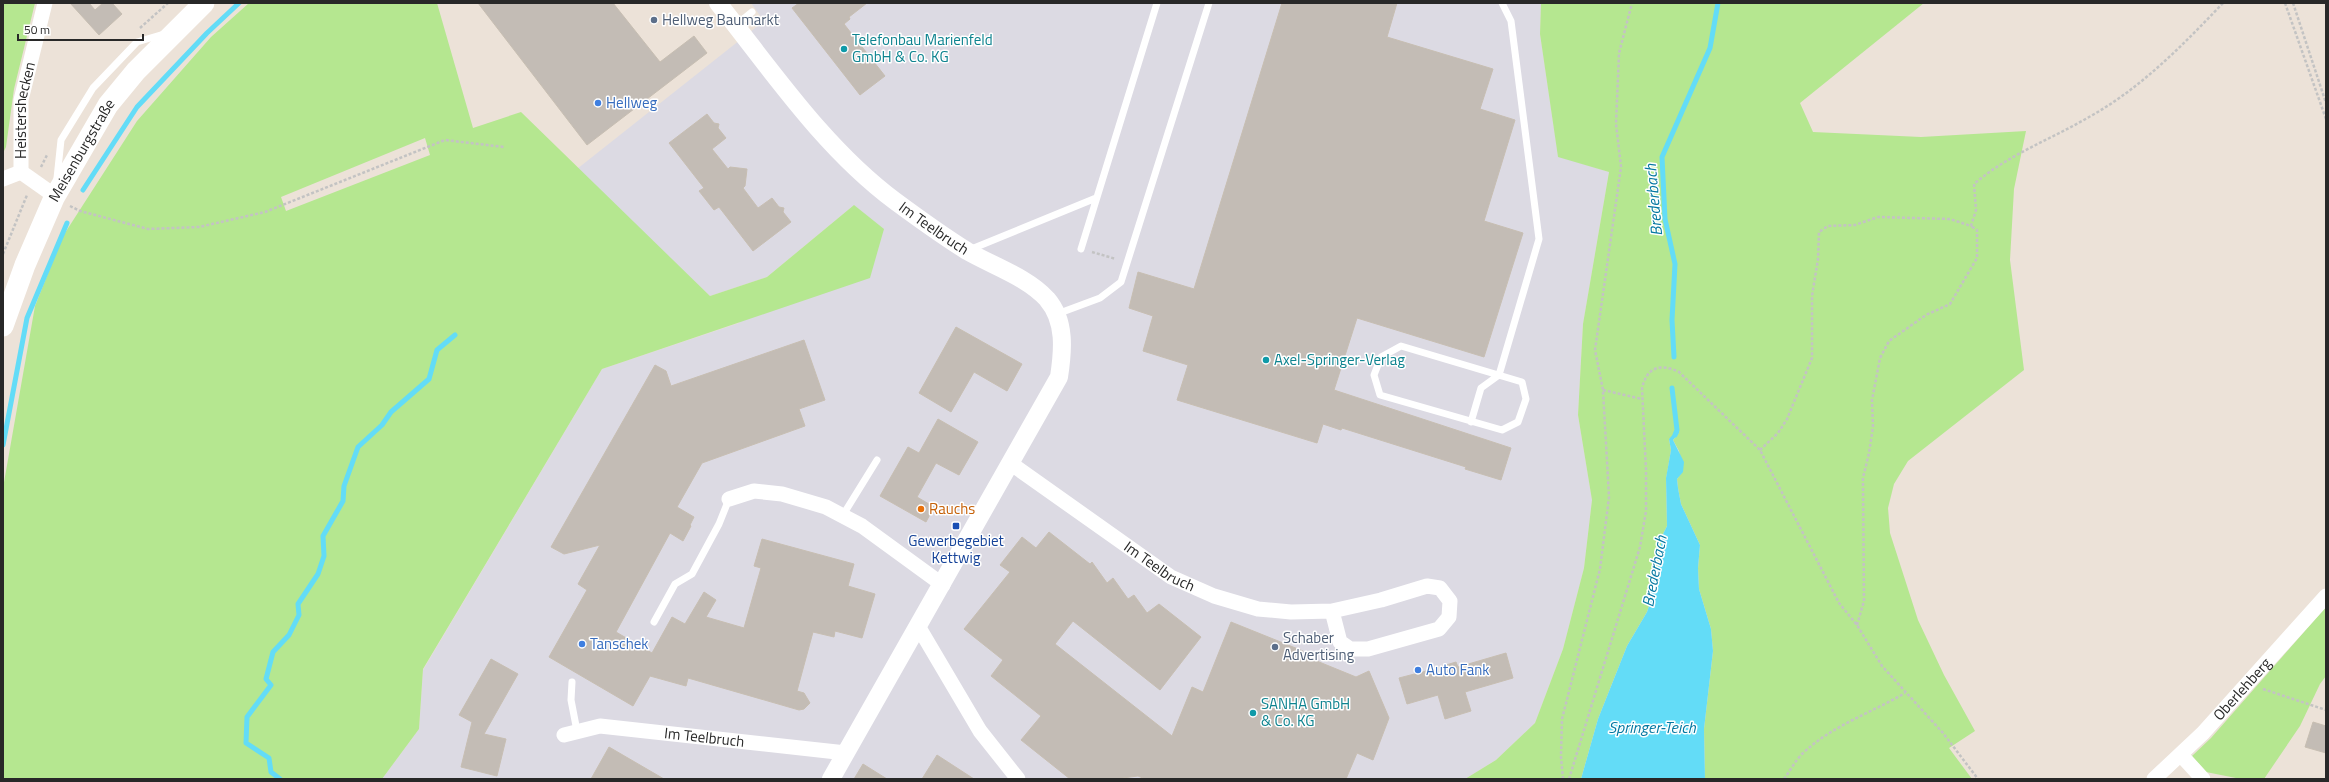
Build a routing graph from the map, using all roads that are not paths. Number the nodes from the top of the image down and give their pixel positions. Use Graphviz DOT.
graph roads {
  1 [pos="45,3"];
  2 [pos="204,3"];
  3 [pos="718,3"];
  4 [pos="1157,3"];
  5 [pos="1209,3"];
  6 [pos="1502,3"];
  7 [pos="752,12"];
  8 [pos="736,25"];
  9 [pos="21,172"];
  10 [pos="3,179"];
  11 [pos="55,197"];
  12 [pos="1096,198"];
  13 [pos="1081,249"];
  14 [pos="966,250"];
  15 [pos="1057,314"];
  16 [pos="3,326"];
  17 [pos="1499,375"];
  18 [pos="1471,422"];
  19 [pos="877,460"];
  20 [pos="1010,463"];
  21 [pos="729,499"];
  22 [pos="843,515"];
  23 [pos="943,585"];
  24 [pos="2326,596"];
  25 [pos="1332,611"];
  26 [pos="654,622"];
  27 [pos="918,626"];
  28 [pos="572,682"];
  29 [pos="570,733"];
  30 [pos="846,753"];
  31 [pos="2181,755"];
  32 [pos="831,779"];
  33 [pos="1018,779"];
  34 [pos="2154,779"];
  35 [pos="2203,779"];
  1 -- 9 [label="street, Heistershecken"];
  2 -- 11 [label="main road, Meisenburgstraße"];
  3 -- 8 [label="street, Im Teelbruch"];
  4 -- 12 [label="lane"];
  5 -- 15 [label="lane"];
  6 -- 17 [label="lane"];
  7 -- 8 [label="lane"];
  8 -- 14 [label="street, Im Teelbruch"];
  9 -- 10 [label="street, Heistershecken"];
  9 -- 11 [label="street, Heistershecken"];
  11 -- 16 [label="main road, Meisenburgstraße"];
  12 -- 13 [label="lane"];
  12 -- 14 [label="lane"];
  14 -- 15 [label="street, Im Teelbruch"];
  15 -- 20 [label="street, Im Teelbruch"];
  17 -- 18 [label="lane"];
  17 -- 18 [label="lane"];
  17 -- 18 [label="lane"];
  19 -- 22 [label="lane"];
  20 -- 23 [label="street, Im Teelbruch"];
  20 -- 25 [label="street, Im Teelbruch"];
  21 -- 22 [label="street"];
  21 -- 26 [label="lane"];
  22 -- 23 [label="street"];
  23 -- 27 [label="street, Im Teelbruch"];
  24 -- 31 [label="street, Oberlehberg"];
  25 -- 25 [label="street, Im Teelbruch"];
  27 -- 30 [label="street, Im Teelbruch"];
  27 -- 33 [label="street"];
  28 -- 29 [label="lane"];
  29 -- 30 [label="street, Im Teelbruch"];
  30 -- 32 [label="street, Im Teelbruch"];
  31 -- 34 [label="street, Oberlehberg"];
  31 -- 35 [label="street"];
}
